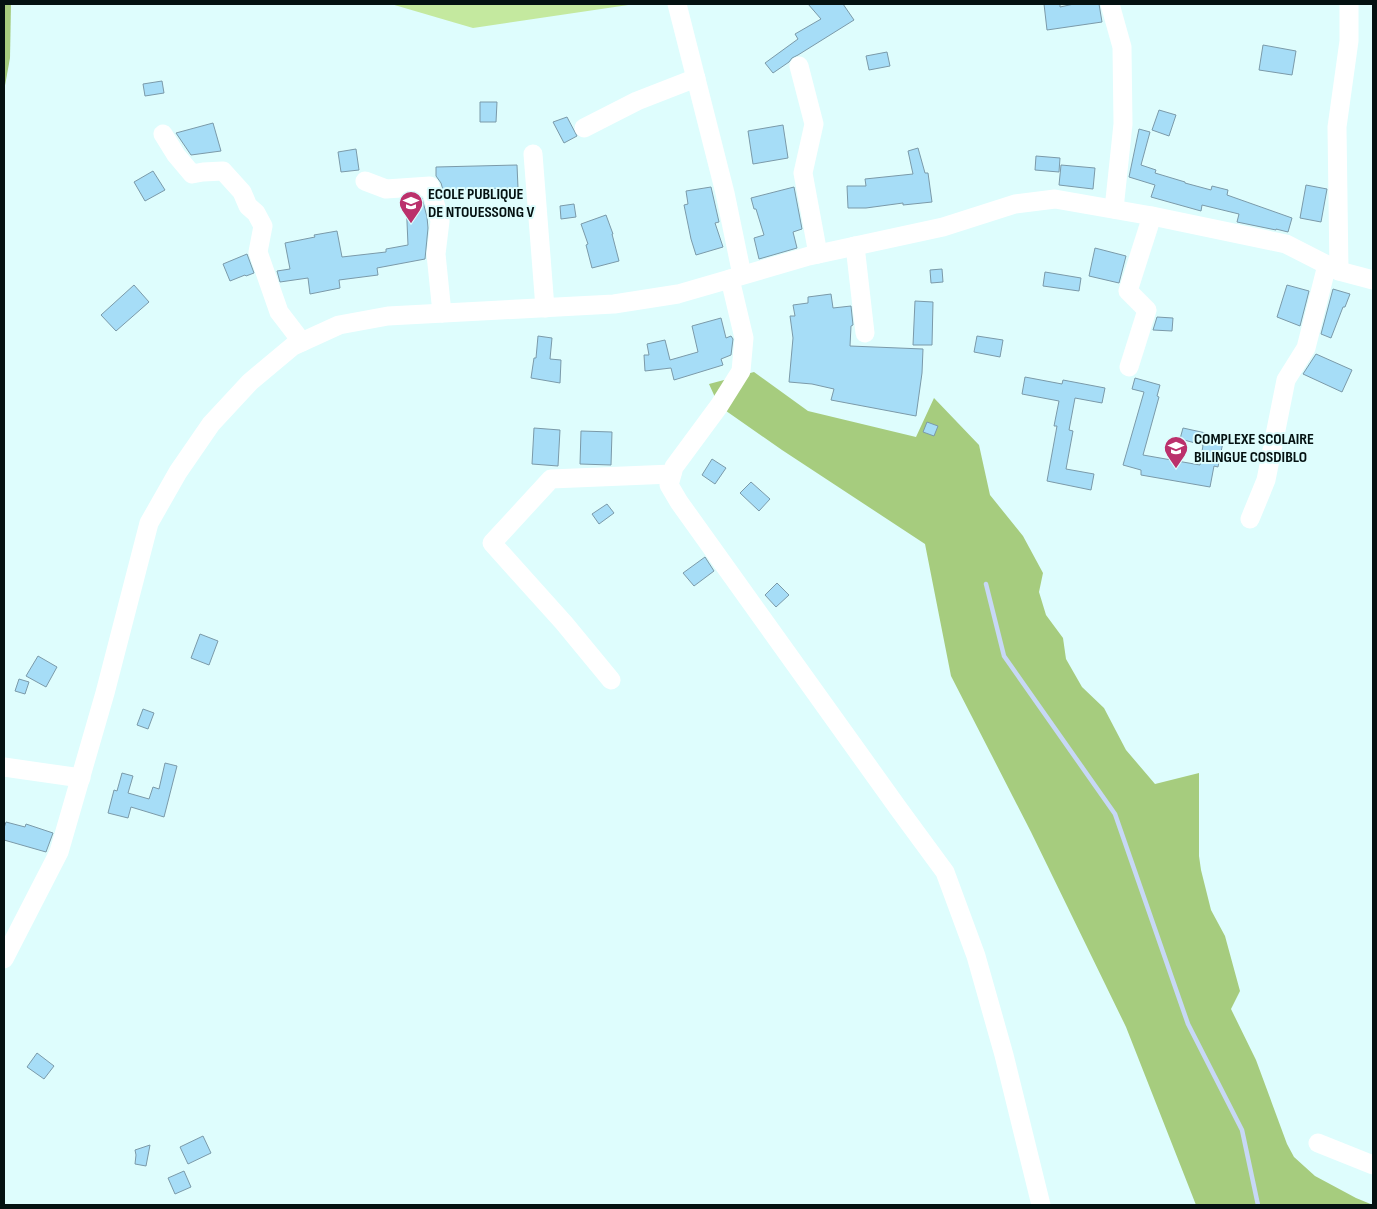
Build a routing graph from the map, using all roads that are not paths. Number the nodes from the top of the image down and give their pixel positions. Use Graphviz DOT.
graph roads {
  1 [pos="677,4"];
  2 [pos="1110,4"];
  3 [pos="1350,4"];
  4 [pos="799,66"];
  5 [pos="696,78"];
  6 [pos="584,128"];
  7 [pos="163,134"];
  8 [pos="534,154"];
  9 [pos="365,181"];
  10 [pos="1114,209"];
  11 [pos="1152,216"];
  12 [pos="855,246"];
  13 [pos="818,254"];
  14 [pos="1333,268"];
  15 [pos="736,277"];
  16 [pos="1373,280"];
  17 [pos="545,308"];
  18 [pos="442,313"];
  19 [pos="865,333"];
  20 [pos="302,342"];
  21 [pos="1129,367"];
  22 [pos="672,474"];
  23 [pos="1250,519"];
  24 [pos="611,680"];
  25 [pos="4,767"];
  26 [pos="80,778"];
  27 [pos="5,957"];
  28 [pos="1318,1143"];
  29 [pos="1373,1165"];
  30 [pos="1041,1205"];
  1 -- 5 [label="street"];
  2 -- 10 [label="street"];
  3 -- 14 [label="street"];
  4 -- 13 [label="street"];
  5 -- 6 [label="street"];
  5 -- 15 [label="street"];
  7 -- 20 [label="street"];
  8 -- 17 [label="street"];
  9 -- 18 [label="street"];
  10 -- 11 [label="street"];
  10 -- 12 [label="street"];
  11 -- 14 [label="street"];
  11 -- 21 [label="street"];
  12 -- 13 [label="street"];
  12 -- 19 [label="street"];
  13 -- 15 [label="street"];
  14 -- 16 [label="street"];
  14 -- 23 [label="street"];
  15 -- 17 [label="street"];
  15 -- 22 [label="street"];
  17 -- 18 [label="street"];
  18 -- 20 [label="street"];
  20 -- 26 [label="street"];
  22 -- 24 [label="street"];
  22 -- 30 [label="street"];
  25 -- 26 [label="street"];
  26 -- 27 [label="street"];
  28 -- 29 [label="street"];
}
